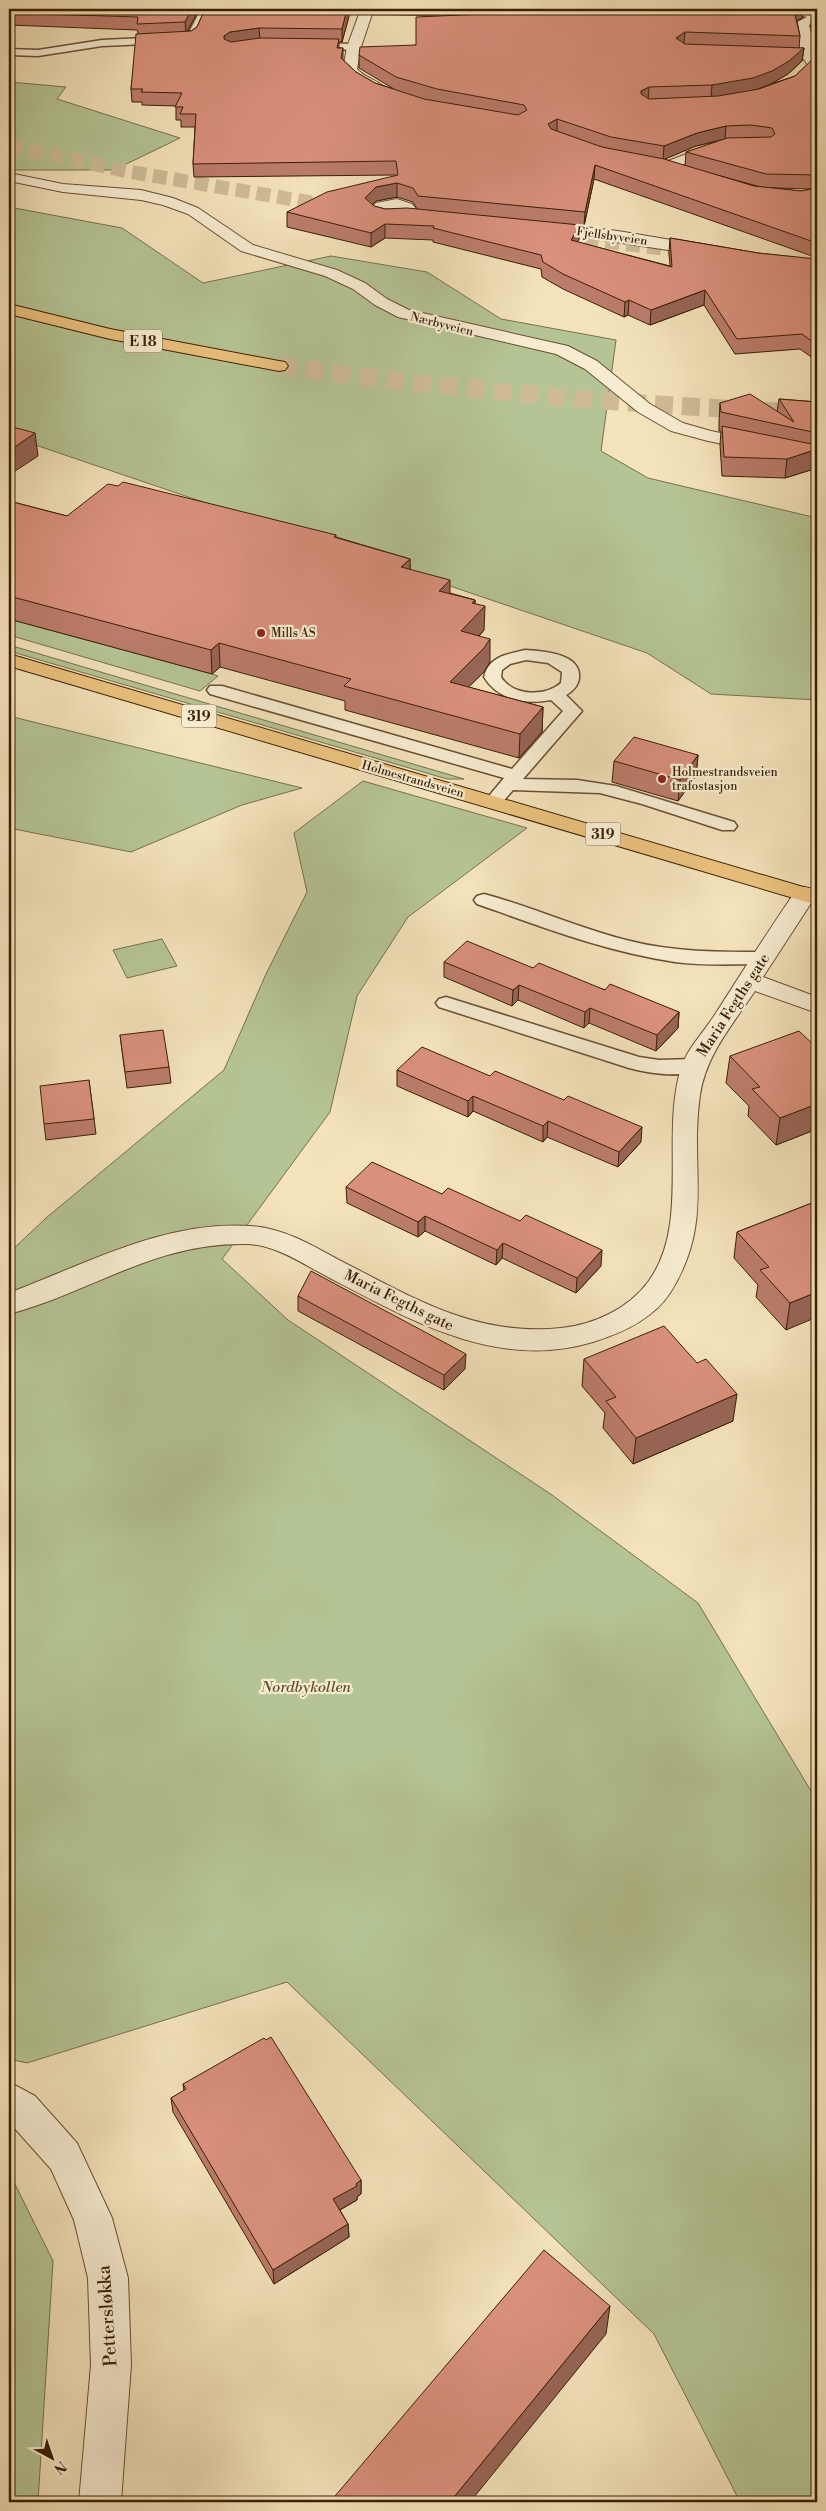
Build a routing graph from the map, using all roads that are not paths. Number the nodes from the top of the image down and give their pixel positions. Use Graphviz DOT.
graph roads {
  1 [pos="206,9"];
  2 [pos="326,9"];
  3 [pos="784,9"];
  4 [pos="367,10"];
  5 [pos="530,11"];
  6 [pos="816,16"];
  7 [pos="298,46"];
  8 [pos="354,46"];
  9 [pos="9,52"];
  10 [pos="790,54"];
  11 [pos="811,62"];
  12 [pos="390,94"];
  13 [pos="736,142"];
  14 [pos="683,173"];
  15 [pos="9,177"];
  16 [pos="406,215"];
  17 [pos="423,218"];
  18 [pos="522,226"];
  19 [pos="719,253"];
  20 [pos="9,309"];
  21 [pos="279,366"];
  22 [pos="817,458"];
  23 [pos="9,660"];
  24 [pos="216,690"];
  25 [pos="554,694"];
  26 [pos="512,781"];
  27 [pos="493,802"];
  28 [pos="728,826"];
  29 [pos="811,896"];
  30 [pos="484,900"];
  31 [pos="763,958"];
  32 [pos="748,980"];
  33 [pos="446,1003"];
  34 [pos="817,1005"];
  35 [pos="694,1066"];
  36 [pos="9,1304"];
  37 [pos="9,2100"];
  38 [pos="100,2502"];
  1 -- 9 [label="lane"];
  2 -- 4 [label="street"];
  3 -- 6 [label="lane"];
  4 -- 5 [label="street"];
  4 -- 8 [label="street"];
  6 -- 11 [label="street"];
  7 -- 8 [label="lane"];
  8 -- 12 [label="street"];
  10 -- 11 [label="street"];
  13 -- 14 [label="street"];
  15 -- 22 [label="street, Nærbyveien"];
  16 -- 17 [label="street"];
  18 -- 19 [label="street, Fjellsbyveien"];
  20 -- 21 [label="main road, E 18"];
  23 -- 27 [label="main road, Holmestrandsveien / 319"];
  24 -- 26 [label="lane"];
  25 -- 26 [label="lane"];
  26 -- 27 [label="lane"];
  26 -- 28 [label="lane"];
  27 -- 29 [label="main road, Holmestrandsveien / 319"];
  29 -- 31 [label="street, Maria Fegths gate"];
  30 -- 31 [label="lane"];
  31 -- 32 [label="street, Maria Fegths gate"];
  32 -- 34 [label="street"];
  32 -- 35 [label="street, Maria Fegths gate"];
  33 -- 35 [label="lane"];
  35 -- 36 [label="street, Maria Fegths gate"];
  37 -- 38 [label="street, Pettersløkka"];
}
